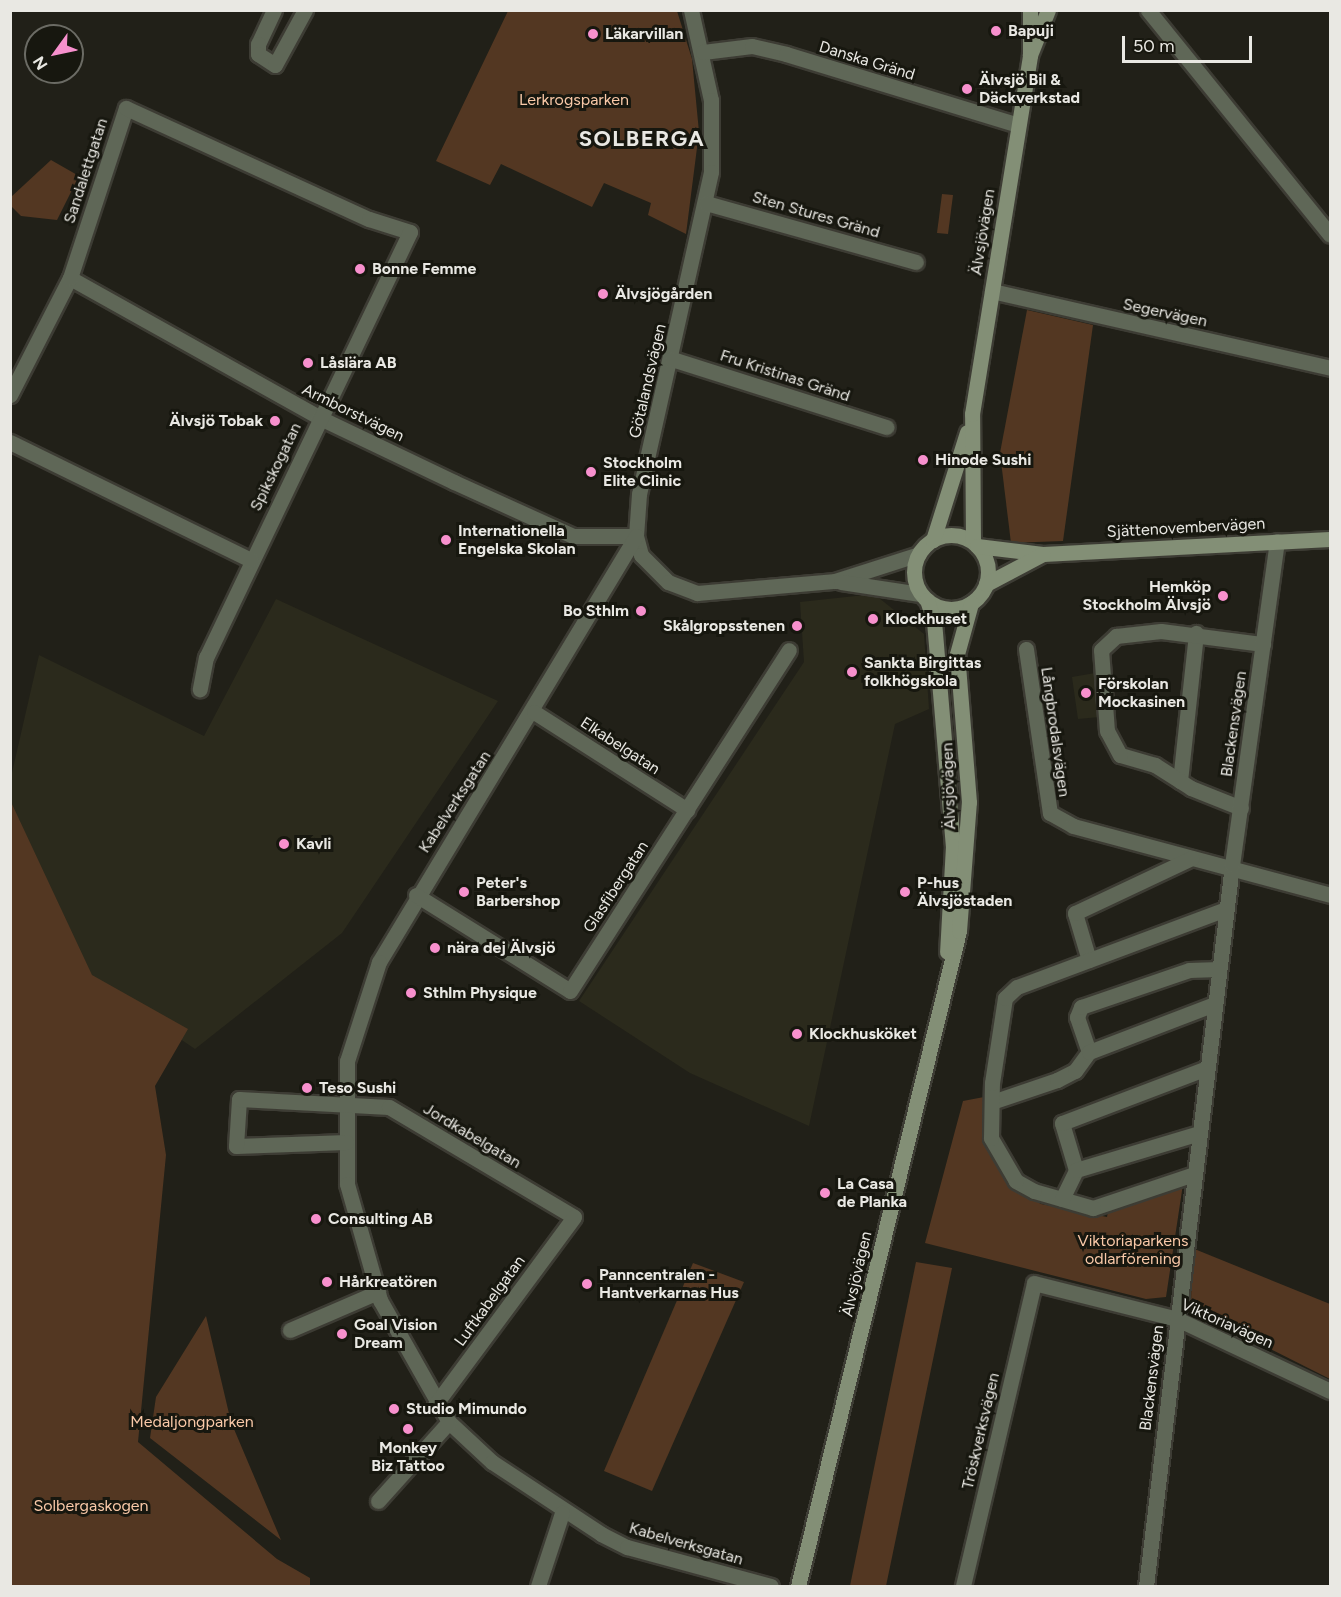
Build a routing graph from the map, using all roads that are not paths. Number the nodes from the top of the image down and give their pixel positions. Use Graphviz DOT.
graph roads {
  1 [pos="274,10"];
  2 [pos="305,10"];
  3 [pos="692,10"];
  4 [pos="1030,10"];
  5 [pos="1048,10"];
  6 [pos="1148,10"];
  7 [pos="703,52"];
  8 [pos="1030,55"];
  9 [pos="1018,125"];
  10 [pos="706,203"];
  11 [pos="410,232"];
  12 [pos="1330,235"];
  13 [pos="916,262"];
  14 [pos="70,278"];
  15 [pos="992,291"];
  16 [pos="672,359"];
  17 [pos="1330,368"];
  18 [pos="10,395"];
  19 [pos="972,414"];
  20 [pos="320,418"];
  21 [pos="887,427"];
  22 [pos="10,442"];
  23 [pos="636,536"];
  24 [pos="1330,539"];
  25 [pos="933,540"];
  26 [pos="1277,541"];
  27 [pos="975,544"];
  28 [pos="919,554"];
  29 [pos="1043,554"];
  30 [pos="251,560"];
  31 [pos="835,581"];
  32 [pos="986,584"];
  33 [pos="924,597"];
  34 [pos="971,603"];
  35 [pos="1196,633"];
  36 [pos="1263,645"];
  37 [pos="1026,649"];
  38 [pos="789,650"];
  39 [pos="200,689"];
  40 [pos="534,712"];
  41 [pos="1180,782"];
  42 [pos="1240,808"];
  43 [pos="687,810"];
  44 [pos="1192,858"];
  45 [pos="1232,865"];
  46 [pos="416,895"];
  47 [pos="1330,895"];
  48 [pos="1226,909"];
  49 [pos="1089,960"];
  50 [pos="946,969"];
  51 [pos="1219,969"];
  52 [pos="1215,1004"];
  53 [pos="1089,1052"];
  54 [pos="1207,1068"];
  55 [pos="992,1102"];
  56 [pos="345,1104"];
  57 [pos="1199,1133"];
  58 [pos="346,1142"];
  59 [pos="1076,1170"];
  60 [pos="1194,1174"];
  61 [pos="1062,1199"];
  62 [pos="574,1217"];
  63 [pos="1034,1283"];
  64 [pos="378,1292"];
  65 [pos="1177,1319"];
  66 [pos="290,1330"];
  67 [pos="1330,1391"];
  68 [pos="435,1405"];
  69 [pos="449,1422"];
  70 [pos="378,1501"];
  71 [pos="562,1513"];
  72 [pos="538,1587"];
  73 [pos="771,1587"];
  74 [pos="798,1587"];
  75 [pos="963,1587"];
  76 [pos="1146,1587"];
  1 -- 2 [label="street"];
  3 -- 7 [label="street, Götalandsvägen"];
  4 -- 8 [label="main road, Älvsjövägen"];
  5 -- 8 [label="main road, Älvsjövägen"];
  6 -- 12 [label="street"];
  7 -- 9 [label="street, Danska Gränd"];
  7 -- 10 [label="street, Götalandsvägen"];
  8 -- 9 [label="main road, Älvsjövägen"];
  9 -- 15 [label="main road, Älvsjövägen"];
  10 -- 13 [label="street, Sten Stures Gränd"];
  10 -- 16 [label="street, Götalandsvägen"];
  11 -- 14 [label="street, Sandalettgatan"];
  11 -- 20 [label="street, Spikskogatan"];
  14 -- 18 [label="street, Sandalettgatan"];
  14 -- 20 [label="street, Armborstvägen"];
  15 -- 17 [label="street, Segervägen"];
  15 -- 19 [label="main road, Älvsjövägen"];
  16 -- 21 [label="street, Fru Kristinas Gränd"];
  16 -- 23 [label="street, Götalandsvägen"];
  19 -- 25 [label="main road, Älvsjövägen"];
  19 -- 27 [label="main road, Älvsjövägen"];
  20 -- 23 [label="street, Armborstvägen"];
  20 -- 30 [label="street, Spikskogatan"];
  22 -- 30 [label="street"];
  23 -- 31 [label="street, Götalandsvägen"];
  23 -- 40 [label="street, Kabelverksgatan"];
  24 -- 26 [label="main road, Sjättenovembervägen"];
  25 -- 27 [label="main road"];
  25 -- 28 [label="main road"];
  26 -- 29 [label="main road, Sjättenovembervägen"];
  26 -- 36 [label="street, Blackensvägen"];
  27 -- 29 [label="main road, Sjättenovembervägen"];
  27 -- 32 [label="main road"];
  28 -- 31 [label="street, Götalandsvägen"];
  28 -- 33 [label="main road"];
  29 -- 32 [label="main road, Sjättenovembervägen"];
  30 -- 39 [label="street, Spikskogatan"];
  31 -- 33 [label="street, Götalandsvägen"];
  32 -- 34 [label="main road"];
  33 -- 34 [label="main road"];
  33 -- 50 [label="main road, Älvsjövägen"];
  34 -- 50 [label="main road, Älvsjövägen"];
  35 -- 36 [label="street, Blackensvägen"];
  35 -- 41 [label="street"];
  35 -- 41 [label="street, Blackensvägen"];
  36 -- 42 [label="street, Blackensvägen"];
  37 -- 44 [label="street, Långbrodalsvägen"];
  38 -- 43 [label="street, Glasfibergatan"];
  40 -- 43 [label="street, Elkabelgatan"];
  40 -- 46 [label="street, Kabelverksgatan"];
  41 -- 42 [label="street, Blackensvägen"];
  42 -- 45 [label="street, Blackensvägen"];
  43 -- 46 [label="street, Glasfibergatan"];
  44 -- 45 [label="street, Långbrodalsvägen"];
  44 -- 49 [label="street"];
  45 -- 47 [label="street, Långbrodalsvägen"];
  45 -- 48 [label="street, Blackensvägen"];
  46 -- 56 [label="street, Kabelverksgatan"];
  48 -- 49 [label="street"];
  48 -- 51 [label="street, Blackensvägen"];
  49 -- 55 [label="street"];
  50 -- 74 [label="main road, Älvsjövägen"];
  51 -- 52 [label="street, Blackensvägen"];
  51 -- 53 [label="street"];
  52 -- 53 [label="street"];
  52 -- 54 [label="street, Blackensvägen"];
  53 -- 55 [label="street"];
  54 -- 57 [label="street, Blackensvägen"];
  54 -- 59 [label="street"];
  55 -- 61 [label="street"];
  56 -- 58 [label="street, Kabelverksgatan"];
  56 -- 58 [label="street"];
  56 -- 62 [label="street, Jordkabelgatan"];
  57 -- 59 [label="street"];
  57 -- 60 [label="street, Blackensvägen"];
  58 -- 64 [label="street, Kabelverksgatan"];
  59 -- 61 [label="street"];
  60 -- 61 [label="street"];
  60 -- 65 [label="street, Blackensvägen"];
  62 -- 68 [label="street, Luftkabelgatan"];
  63 -- 65 [label="street, Viktoriavägen"];
  63 -- 75 [label="street, Tröskverksvägen"];
  64 -- 66 [label="street"];
  64 -- 68 [label="street, Kabelverksgatan"];
  65 -- 67 [label="street, Viktoriavägen"];
  65 -- 76 [label="street, Blackensvägen"];
  68 -- 69 [label="street, Kabelverksgatan"];
  69 -- 70 [label="street"];
  69 -- 71 [label="street, Kabelverksgatan"];
  71 -- 72 [label="street"];
  71 -- 73 [label="street, Kabelverksgatan"];
}
